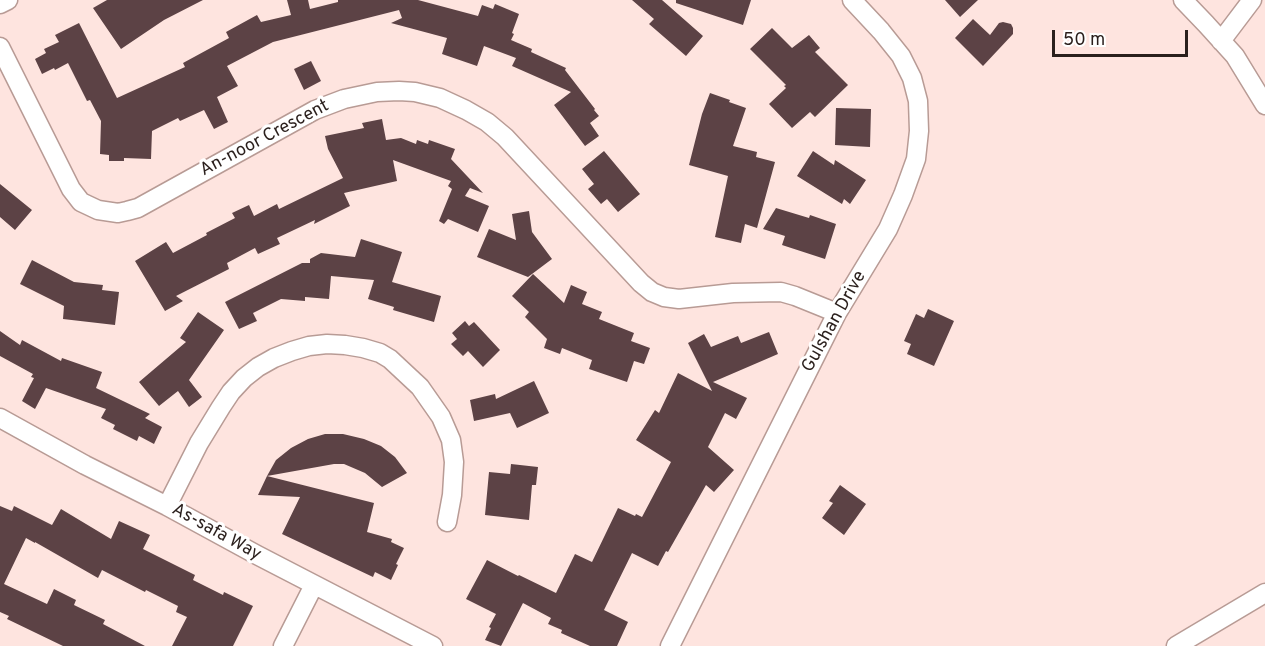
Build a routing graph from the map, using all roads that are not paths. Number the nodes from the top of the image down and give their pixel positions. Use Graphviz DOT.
graph roads {
  1 [pos="8,0"];
  2 [pos="852,0"];
  3 [pos="1183,0"];
  4 [pos="1252,0"];
  5 [pos="0,4"];
  6 [pos="1221,41"];
  7 [pos="0,47"];
  8 [pos="1265,105"];
  9 [pos="837,313"];
  10 [pos="0,418"];
  11 [pos="167,506"];
  12 [pos="447,522"];
  13 [pos="314,585"];
  14 [pos="1265,592"];
  15 [pos="284,646"];
  16 [pos="433,646"];
  17 [pos="670,646"];
  18 [pos="1176,646"];
  1 -- 5 [label="street"];
  2 -- 9 [label="street, Gulshan Drive"];
  3 -- 6 [label="street"];
  4 -- 6 [label="street"];
  6 -- 8 [label="street"];
  7 -- 9 [label="street, An-noor Crescent"];
  9 -- 17 [label="street, Gulshan Drive"];
  10 -- 11 [label="street, As-safa Way"];
  11 -- 12 [label="street"];
  11 -- 13 [label="street, As-safa Way"];
  13 -- 15 [label="street"];
  13 -- 16 [label="street, As-safa Way"];
  14 -- 18 [label="street"];
}
